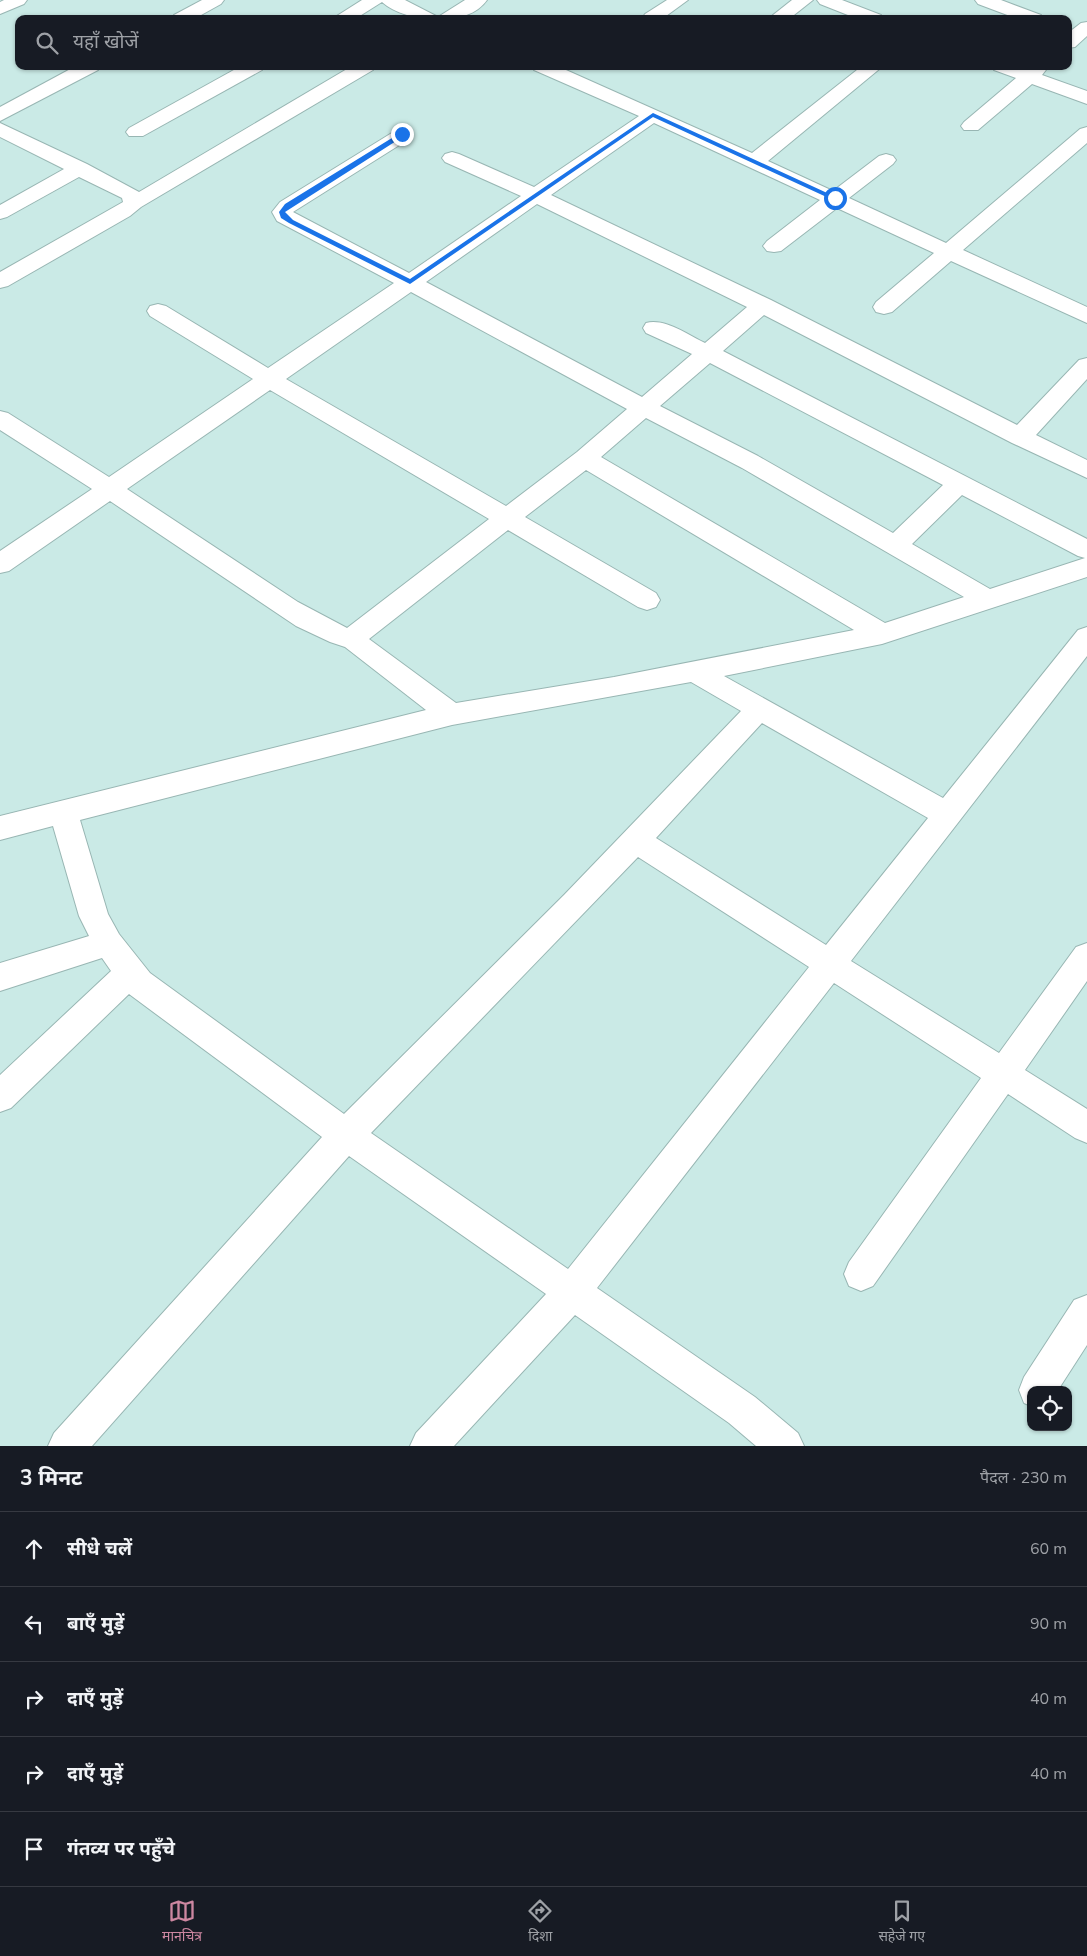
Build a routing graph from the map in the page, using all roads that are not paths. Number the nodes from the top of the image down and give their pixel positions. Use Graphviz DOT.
graph roads {
  1 [pos="18,0"];
  2 [pos="215,0"];
  3 [pos="375,0"];
  4 [pos="390,0"];
  5 [pos="478,0"];
  6 [pos="680,0"];
  7 [pos="804,0"];
  8 [pos="826,0"];
  9 [pos="984,0"];
  10 [pos="1010,4"];
  11 [pos="0,9"];
  12 [pos="187,15"];
  13 [pos="348,15"];
  14 [pos="422,15"];
  15 [pos="453,15"];
  16 [pos="656,15"];
  17 [pos="783,15"];
  18 [pos="865,15"];
  19 [pos="1028,15"];
  20 [pos="84,70"];
  21 [pos="248,70"];
  22 [pos="359,70"];
  23 [pos="550,70"];
  24 [pos="869,70"];
  25 [pos="1035,72"];
  26 [pos="1087,98"];
  27 [pos="0,115"];
  28 [pos="653,115"];
  29 [pos="972,126"];
  30 [pos="0,129"];
  31 [pos="136,132"];
  32 [pos="1087,133"];
  33 [pos="402,134"];
  34 [pos="452,158"];
  35 [pos="886,160"];
  36 [pos="754,162"];
  37 [pos="80,168"];
  38 [pos="536,195"];
  39 [pos="835,198"];
  40 [pos="134,203"];
  41 [pos="0,213"];
  42 [pos="774,246"];
  43 [pos="951,252"];
  44 [pos="0,281"];
  45 [pos="410,282"];
  46 [pos="763,305"];
  47 [pos="884,307"];
  48 [pos="158,311"];
  49 [pos="1087,316"];
  50 [pos="654,328"];
  51 [pos="709,353"];
  52 [pos="1087,365"];
  53 [pos="269,379"];
  54 [pos="644,408"];
  55 [pos="0,419"];
  56 [pos="1020,437"];
  57 [pos="585,458"];
  58 [pos="1087,470"];
  59 [pos="959,484"];
  60 [pos="110,488"];
  61 [pos="508,518"];
  62 [pos="894,547"];
  63 [pos="1087,550"];
  64 [pos="0,564"];
  65 [pos="1087,567"];
  66 [pos="987,599"];
  67 [pos="647,600"];
  68 [pos="882,634"];
  69 [pos="1087,637"];
  70 [pos="355,640"];
  71 [pos="696,672"];
  72 [pos="760,708"];
  73 [pos="452,714"];
  74 [pos="62,811"];
  75 [pos="948,815"];
  76 [pos="0,828"];
  77 [pos="635,840"];
  78 [pos="108,943"];
  79 [pos="1087,956"];
  80 [pos="831,965"];
  81 [pos="131,972"];
  82 [pos="0,978"];
  83 [pos="1004,1074"];
  84 [pos="0,1098"];
  85 [pos="1087,1127"];
  86 [pos="346,1135"];
  87 [pos="861,1274"];
  88 [pos="574,1291"];
  89 [pos="1087,1313"];
  90 [pos="1040,1386"];
  91 [pos="67,1446"];
  92 [pos="429,1446"];
  93 [pos="785,1446"];
  1 -- 11 [label="street"];
  2 -- 12 [label="street"];
  3 -- 13 [label="street"];
  4 -- 14 [label="street"];
  5 -- 15 [label="street"];
  6 -- 16 [label="street"];
  7 -- 17 [label="street"];
  8 -- 18 [label="street"];
  9 -- 10 [label="street"];
  10 -- 19 [label="street"];
  20 -- 27 [label="street"];
  21 -- 31 [label="street"];
  22 -- 40 [label="street"];
  23 -- 28 [label="street"];
  24 -- 36 [label="street"];
  25 -- 26 [label="street"];
  25 -- 29 [label="street"];
  28 -- 36 [label="street"];
  28 -- 38 [label="street"];
  30 -- 37 [label="street"];
  32 -- 43 [label="street"];
  33 -- 45 [label="street"];
  34 -- 38 [label="street"];
  35 -- 39 [label="street"];
  36 -- 39 [label="street"];
  37 -- 40 [label="street"];
  37 -- 41 [label="street"];
  38 -- 45 [label="street"];
  38 -- 46 [label="street"];
  39 -- 42 [label="street"];
  39 -- 43 [label="street"];
  40 -- 44 [label="street"];
  43 -- 47 [label="street"];
  43 -- 49 [label="street"];
  45 -- 53 [label="street"];
  45 -- 54 [label="street"];
  46 -- 51 [label="street"];
  46 -- 56 [label="street"];
  48 -- 53 [label="street"];
  50 -- 51 [label="street"];
  51 -- 54 [label="street"];
  51 -- 59 [label="street"];
  52 -- 56 [label="street"];
  53 -- 60 [label="street"];
  53 -- 61 [label="street"];
  54 -- 57 [label="street"];
  54 -- 62 [label="street"];
  55 -- 60 [label="street"];
  56 -- 58 [label="street"];
  57 -- 61 [label="street"];
  57 -- 68 [label="street"];
  59 -- 62 [label="street"];
  59 -- 63 [label="street"];
  60 -- 64 [label="street"];
  60 -- 70 [label="street"];
  61 -- 67 [label="street"];
  61 -- 70 [label="street"];
  62 -- 66 [label="street"];
  65 -- 66 [label="street"];
  66 -- 68 [label="street"];
  68 -- 71 [label="street"];
  69 -- 75 [label="street"];
  70 -- 73 [label="street"];
  71 -- 72 [label="street"];
  71 -- 73 [label="street"];
  72 -- 75 [label="street"];
  72 -- 77 [label="street"];
  73 -- 74 [label="street"];
  74 -- 76 [label="street"];
  74 -- 78 [label="street"];
  75 -- 80 [label="street"];
  77 -- 80 [label="street"];
  77 -- 86 [label="street"];
  78 -- 81 [label="street"];
  78 -- 82 [label="street"];
  79 -- 83 [label="street"];
  80 -- 83 [label="street"];
  80 -- 88 [label="street"];
  81 -- 84 [label="street"];
  81 -- 86 [label="street"];
  83 -- 85 [label="street"];
  83 -- 87 [label="street"];
  86 -- 88 [label="street"];
  86 -- 91 [label="street"];
  88 -- 92 [label="street"];
  88 -- 93 [label="street"];
  89 -- 90 [label="street"];
}
